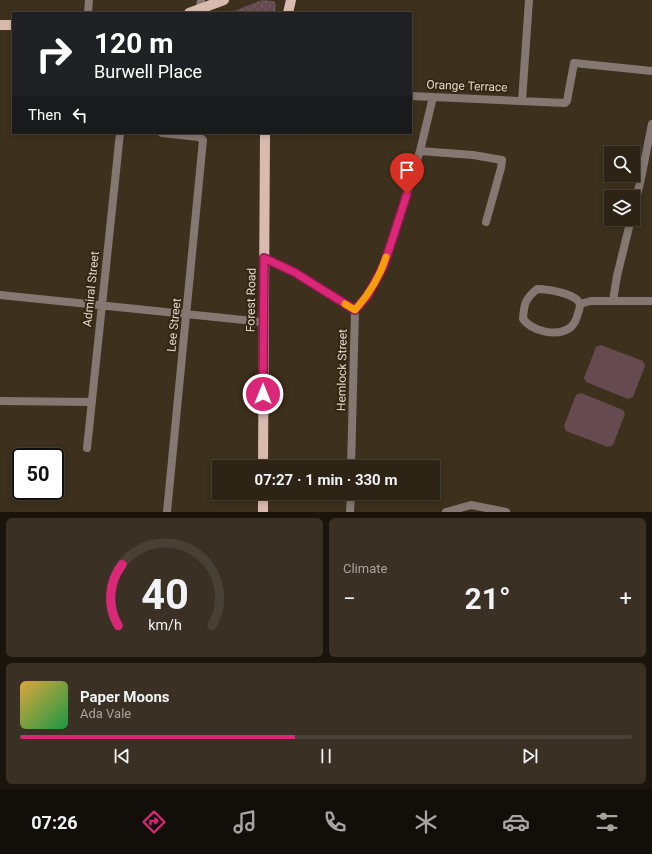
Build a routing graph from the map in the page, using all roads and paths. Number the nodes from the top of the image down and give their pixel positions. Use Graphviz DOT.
graph roads {
  1 [pos="89,0"];
  2 [pos="224,0"];
  3 [pos="291,0"];
  4 [pos="529,0"];
  5 [pos="200,5"];
  6 [pos="88,12"];
  7 [pos="190,12"];
  8 [pos="288,12"];
  9 [pos="0,25"];
  10 [pos="12,25"];
  11 [pos="652,71"];
  12 [pos="412,96"];
  13 [pos="433,97"];
  14 [pos="522,101"];
  15 [pos="652,124"];
  16 [pos="120,134"];
  17 [pos="171,134"];
  18 [pos="265,134"];
  19 [pos="420,151"];
  20 [pos="638,190"];
  21 [pos="486,222"];
  22 [pos="629,226"];
  23 [pos="264,258"];
  24 [pos="0,295"];
  25 [pos="613,301"];
  26 [pos="652,301"];
  27 [pos="580,304"];
  28 [pos="101,305"];
  29 [pos="355,310"];
  30 [pos="187,315"];
  31 [pos="263,322"];
  32 [pos="0,401"];
  33 [pos="92,402"];
  34 [pos="87,448"];
  35 [pos="263,460"];
  36 [pos="351,460"];
  37 [pos="263,500"];
  38 [pos="351,500"];
  39 [pos="167,512"];
  40 [pos="263,512"];
  41 [pos="350,512"];
  42 [pos="446,512"];
  43 [pos="506,512"];
  1 -- 6 [label="street"];
  2 -- 5 [label="main road"];
  3 -- 8 [label="main road"];
  4 -- 14 [label="street"];
  5 -- 7 [label="main road"];
  9 -- 10 [label="main road"];
  11 -- 14 [label="street, Orange Terrace"];
  12 -- 13 [label="street, Orange Terrace"];
  13 -- 14 [label="street, Orange Terrace"];
  13 -- 19 [label="street"];
  15 -- 20 [label="street"];
  16 -- 28 [label="street, Admiral Street"];
  17 -- 30 [label="street, Lee Street"];
  18 -- 23 [label="main road, Forest Road"];
  19 -- 21 [label="street"];
  19 -- 29 [label="street"];
  22 -- 25 [label="street"];
  23 -- 29 [label="street"];
  23 -- 31 [label="main road, Forest Road"];
  24 -- 28 [label="street"];
  25 -- 26 [label="street"];
  25 -- 27 [label="street"];
  27 -- 27 [label="street"];
  28 -- 30 [label="street"];
  28 -- 33 [label="street, Admiral Street"];
  29 -- 36 [label="street, Hemlock Street"];
  30 -- 31 [label="street"];
  30 -- 39 [label="street, Lee Street"];
  31 -- 35 [label="main road, Forest Road"];
  32 -- 33 [label="street"];
  33 -- 34 [label="street, Admiral Street"];
  37 -- 40 [label="main road"];
  38 -- 41 [label="street"];
  42 -- 43 [label="street"];
}
